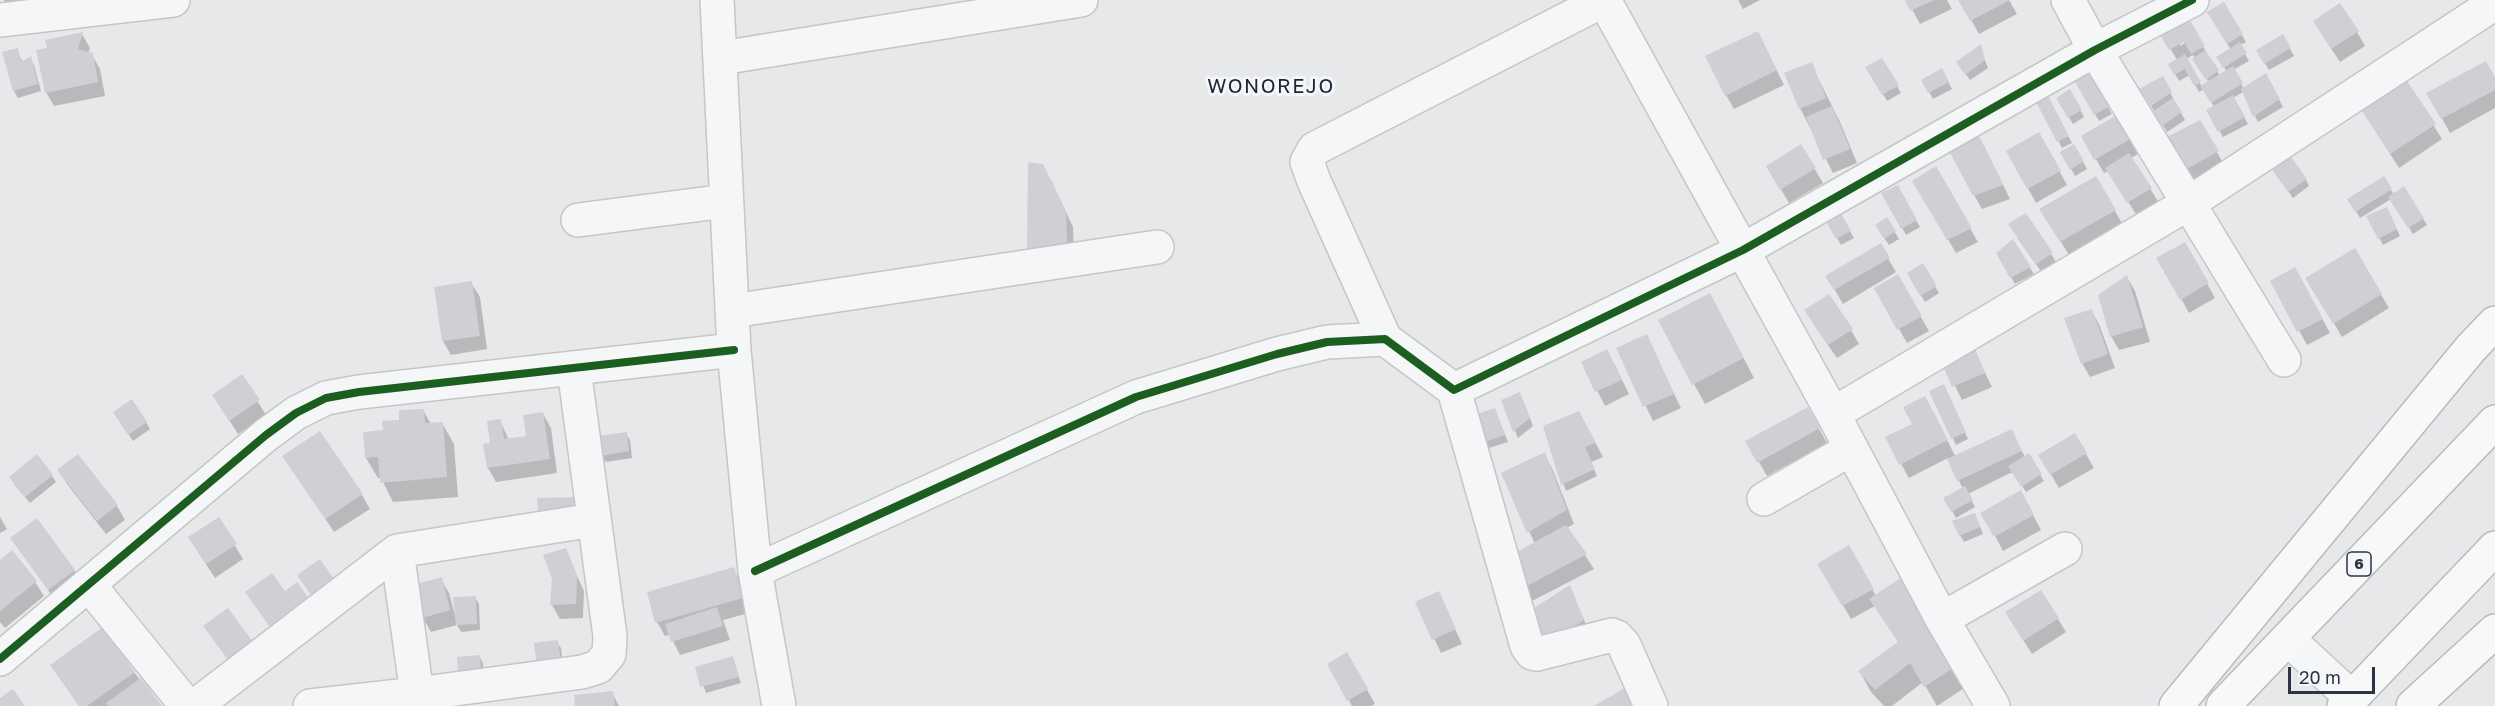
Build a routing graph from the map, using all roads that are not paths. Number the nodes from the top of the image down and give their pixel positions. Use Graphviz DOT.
graph roads {
  1 [pos="173,0"];
  2 [pos="717,0"];
  3 [pos="1081,0"];
  4 [pos="1604,0"];
  5 [pos="2068,0"];
  6 [pos="2192,0"];
  7 [pos="2495,3"];
  8 [pos="0,21"];
  9 [pos="2095,50"];
  10 [pos="721,58"];
  11 [pos="726,201"];
  12 [pos="2189,203"];
  13 [pos="578,220"];
  14 [pos="1157,247"];
  15 [pos="1743,250"];
  16 [pos="732,311"];
  17 [pos="2495,323"];
  18 [pos="1385,339"];
  19 [pos="734,350"];
  20 [pos="2284,360"];
  21 [pos="574,369"];
  22 [pos="1454,390"];
  23 [pos="1833,414"];
  24 [pos="2495,422"];
  25 [pos="1851,449"];
  26 [pos="1764,499"];
  27 [pos="594,520"];
  28 [pos="2495,548"];
  29 [pos="2065,549"];
  30 [pos="397,551"];
  31 [pos="755,571"];
  32 [pos="88,585"];
  33 [pos="1942,619"];
  34 [pos="2495,631"];
  35 [pos="2288,639"];
  36 [pos="0,658"];
  37 [pos="417,693"];
  38 [pos="2348,702"];
  39 [pos="187,706"];
  40 [pos="195,706"];
  41 [pos="310,706"];
  42 [pos="779,706"];
  43 [pos="1651,706"];
  44 [pos="1993,706"];
  45 [pos="2176,706"];
  46 [pos="2223,706"];
  47 [pos="2413,706"];
  1 -- 8 [label="street"];
  2 -- 10 [label="street"];
  3 -- 10 [label="street"];
  4 -- 15 [label="street"];
  4 -- 18 [label="street"];
  5 -- 9 [label="street"];
  6 -- 9 [label="street"];
  7 -- 12 [label="street"];
  9 -- 12 [label="street"];
  9 -- 15 [label="street"];
  10 -- 11 [label="street"];
  11 -- 13 [label="street"];
  11 -- 16 [label="street"];
  12 -- 20 [label="street"];
  12 -- 23 [label="street"];
  14 -- 16 [label="street"];
  15 -- 22 [label="street"];
  15 -- 23 [label="street"];
  16 -- 19 [label="street"];
  17 -- 45 [label="highway"];
  18 -- 22 [label="street"];
  18 -- 31 [label="street"];
  19 -- 21 [label="street"];
  19 -- 31 [label="street"];
  21 -- 27 [label="street"];
  21 -- 32 [label="street"];
  22 -- 43 [label="street"];
  23 -- 25 [label="street"];
  24 -- 35 [label="highway, 6"];
  25 -- 26 [label="street"];
  25 -- 33 [label="street"];
  27 -- 30 [label="street"];
  27 -- 37 [label="street"];
  28 -- 38 [label="highway"];
  29 -- 33 [label="street"];
  30 -- 37 [label="street"];
  30 -- 40 [label="street"];
  31 -- 42 [label="street"];
  32 -- 36 [label="street"];
  32 -- 39 [label="street"];
  33 -- 44 [label="street"];
  34 -- 47 [label="highway"];
  35 -- 38 [label="street"];
  35 -- 46 [label="highway, 6"];
  37 -- 41 [label="street"];
}
